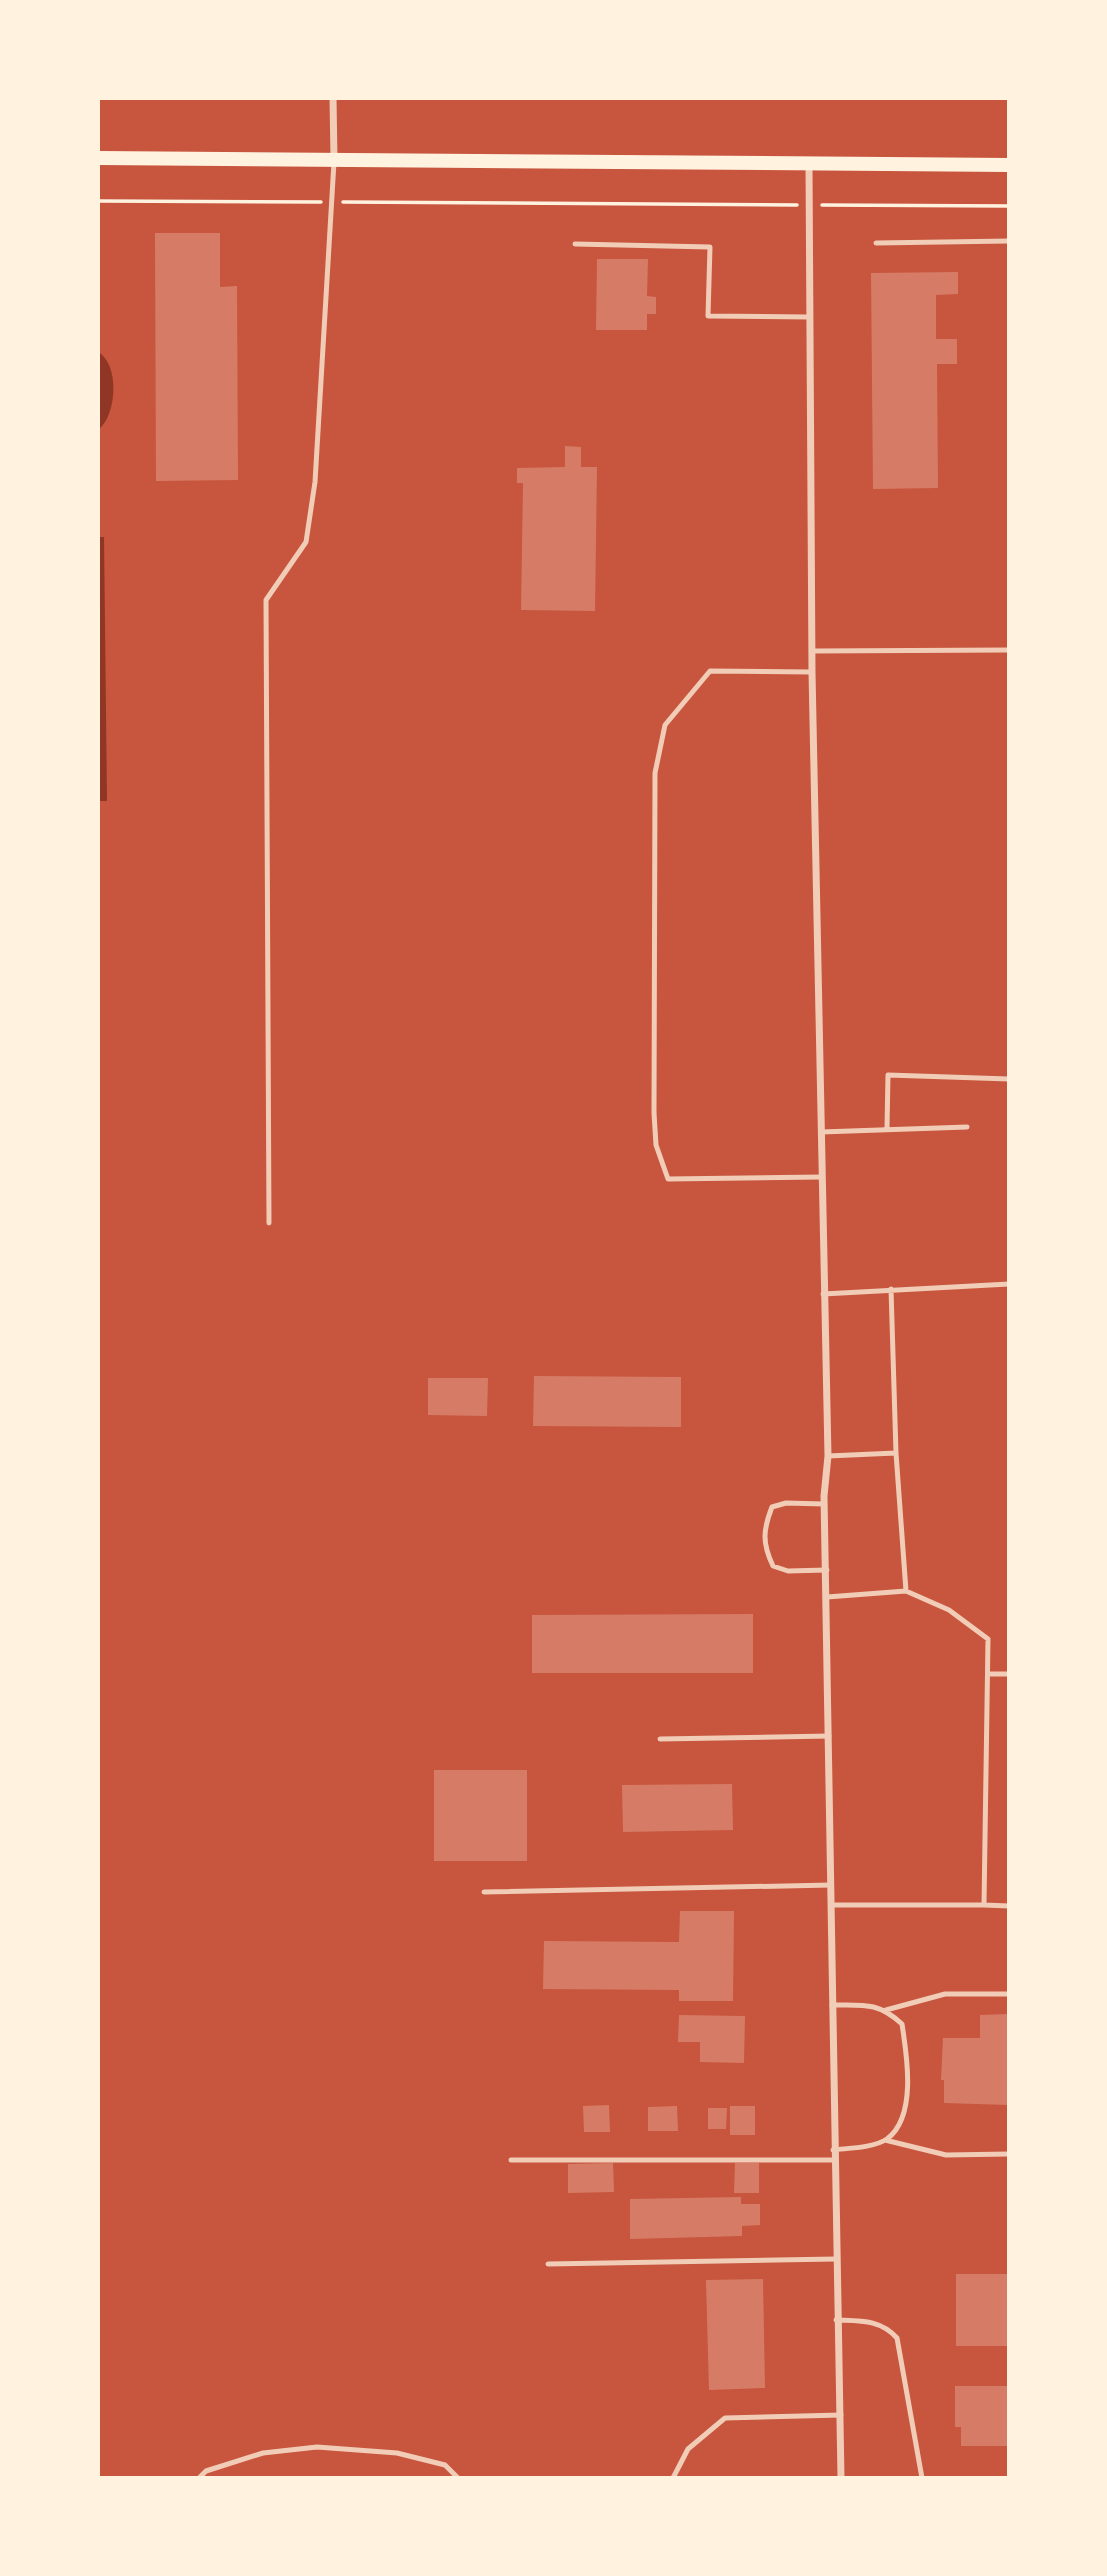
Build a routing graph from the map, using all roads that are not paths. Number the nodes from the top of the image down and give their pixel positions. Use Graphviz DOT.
graph roads {
  1 [pos="333,98"];
  2 [pos="98,158"];
  3 [pos="334,159"];
  4 [pos="809,165"];
  5 [pos="1009,165"];
  6 [pos="1009,241"];
  7 [pos="876,243"];
  8 [pos="575,244"];
  9 [pos="809,317"];
  10 [pos="1009,650"];
  11 [pos="813,651"];
  12 [pos="812,671"];
  13 [pos="1009,1079"];
  14 [pos="967,1126"];
  15 [pos="887,1128"];
  16 [pos="821,1132"];
  17 [pos="821,1177"];
  18 [pos="269,1223"];
  19 [pos="1009,1284"];
  20 [pos="891,1289"];
  21 [pos="823,1294"];
  22 [pos="896,1453"];
  23 [pos="828,1456"];
  24 [pos="824,1504"];
  25 [pos="827,1570"];
  26 [pos="906,1591"];
  27 [pos="827,1597"];
  28 [pos="988,1674"];
  29 [pos="1009,1674"];
  30 [pos="829,1736"];
  31 [pos="660,1739"];
  32 [pos="831,1885"];
  33 [pos="484,1892"];
  34 [pos="831,1905"];
  35 [pos="984,1905"];
  36 [pos="1009,1906"];
  37 [pos="1009,1994"];
  38 [pos="832,2005"];
  39 [pos="886,2010"];
  40 [pos="885,2140"];
  41 [pos="833,2150"];
  42 [pos="1009,2154"];
  43 [pos="511,2160"];
  44 [pos="833,2160"];
  45 [pos="836,2259"];
  46 [pos="548,2264"];
  47 [pos="836,2320"];
  48 [pos="841,2415"];
  49 [pos="199,2478"];
  50 [pos="458,2478"];
  51 [pos="673,2478"];
  52 [pos="841,2478"];
  53 [pos="922,2478"];
  1 -- 3 [label="street"];
  2 -- 3 [label="main road"];
  3 -- 4 [label="main road"];
  3 -- 18 [label="lane"];
  4 -- 5 [label="main road"];
  4 -- 9 [label="street"];
  6 -- 7 [label="lane"];
  8 -- 9 [label="lane"];
  9 -- 11 [label="street"];
  10 -- 11 [label="lane"];
  11 -- 12 [label="street"];
  12 -- 16 [label="street"];
  12 -- 17 [label="lane"];
  13 -- 15 [label="lane"];
  14 -- 15 [label="lane"];
  15 -- 16 [label="lane"];
  16 -- 17 [label="street"];
  17 -- 21 [label="street"];
  19 -- 20 [label="lane"];
  20 -- 21 [label="lane"];
  20 -- 22 [label="lane"];
  21 -- 23 [label="street"];
  22 -- 23 [label="lane"];
  22 -- 26 [label="lane"];
  23 -- 24 [label="street"];
  24 -- 25 [label="street"];
  24 -- 25 [label="lane"];
  25 -- 27 [label="street"];
  26 -- 27 [label="lane"];
  26 -- 28 [label="lane"];
  27 -- 30 [label="street"];
  28 -- 29 [label="lane"];
  28 -- 35 [label="lane"];
  30 -- 31 [label="lane"];
  30 -- 32 [label="street"];
  32 -- 33 [label="lane"];
  32 -- 34 [label="street"];
  34 -- 35 [label="lane"];
  34 -- 38 [label="street"];
  35 -- 36 [label="lane"];
  37 -- 39 [label="lane"];
  38 -- 39 [label="lane"];
  38 -- 41 [label="street"];
  39 -- 40 [label="lane"];
  40 -- 41 [label="lane"];
  40 -- 42 [label="lane"];
  41 -- 44 [label="street"];
  43 -- 44 [label="lane"];
  44 -- 45 [label="street"];
  45 -- 46 [label="lane"];
  45 -- 47 [label="street"];
  47 -- 48 [label="street"];
  47 -- 53 [label="lane"];
  48 -- 51 [label="lane"];
  48 -- 52 [label="street"];
  49 -- 50 [label="lane"];
}
